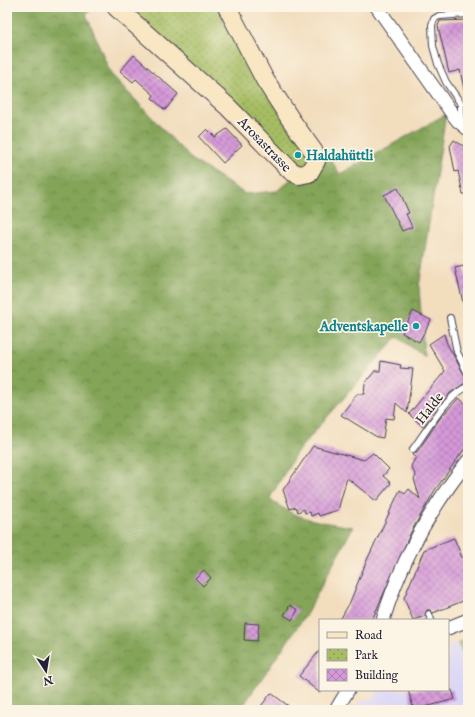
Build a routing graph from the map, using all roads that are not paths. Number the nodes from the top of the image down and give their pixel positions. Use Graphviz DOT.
graph roads {
  1 [pos="116,7"];
  2 [pos="227,7"];
  3 [pos="377,7"];
  4 [pos="468,14"];
  5 [pos="463,125"];
  6 [pos="450,318"];
  7 [pos="468,374"];
  8 [pos="468,387"];
  9 [pos="413,449"];
  10 [pos="468,461"];
  11 [pos="383,619"];
  12 [pos="468,620"];
  13 [pos="449,628"];
  14 [pos="347,691"];
  15 [pos="336,710"];
  1 -- 2 [label="main road, Arosastrasse"];
  3 -- 5 [label="street"];
  4 -- 5 [label="lane"];
  6 -- 7 [label="lane"];
  8 -- 9 [label="lane, Halde"];
  10 -- 11 [label="street"];
  12 -- 13 [label="street"];
  14 -- 15 [label="street"];
}
